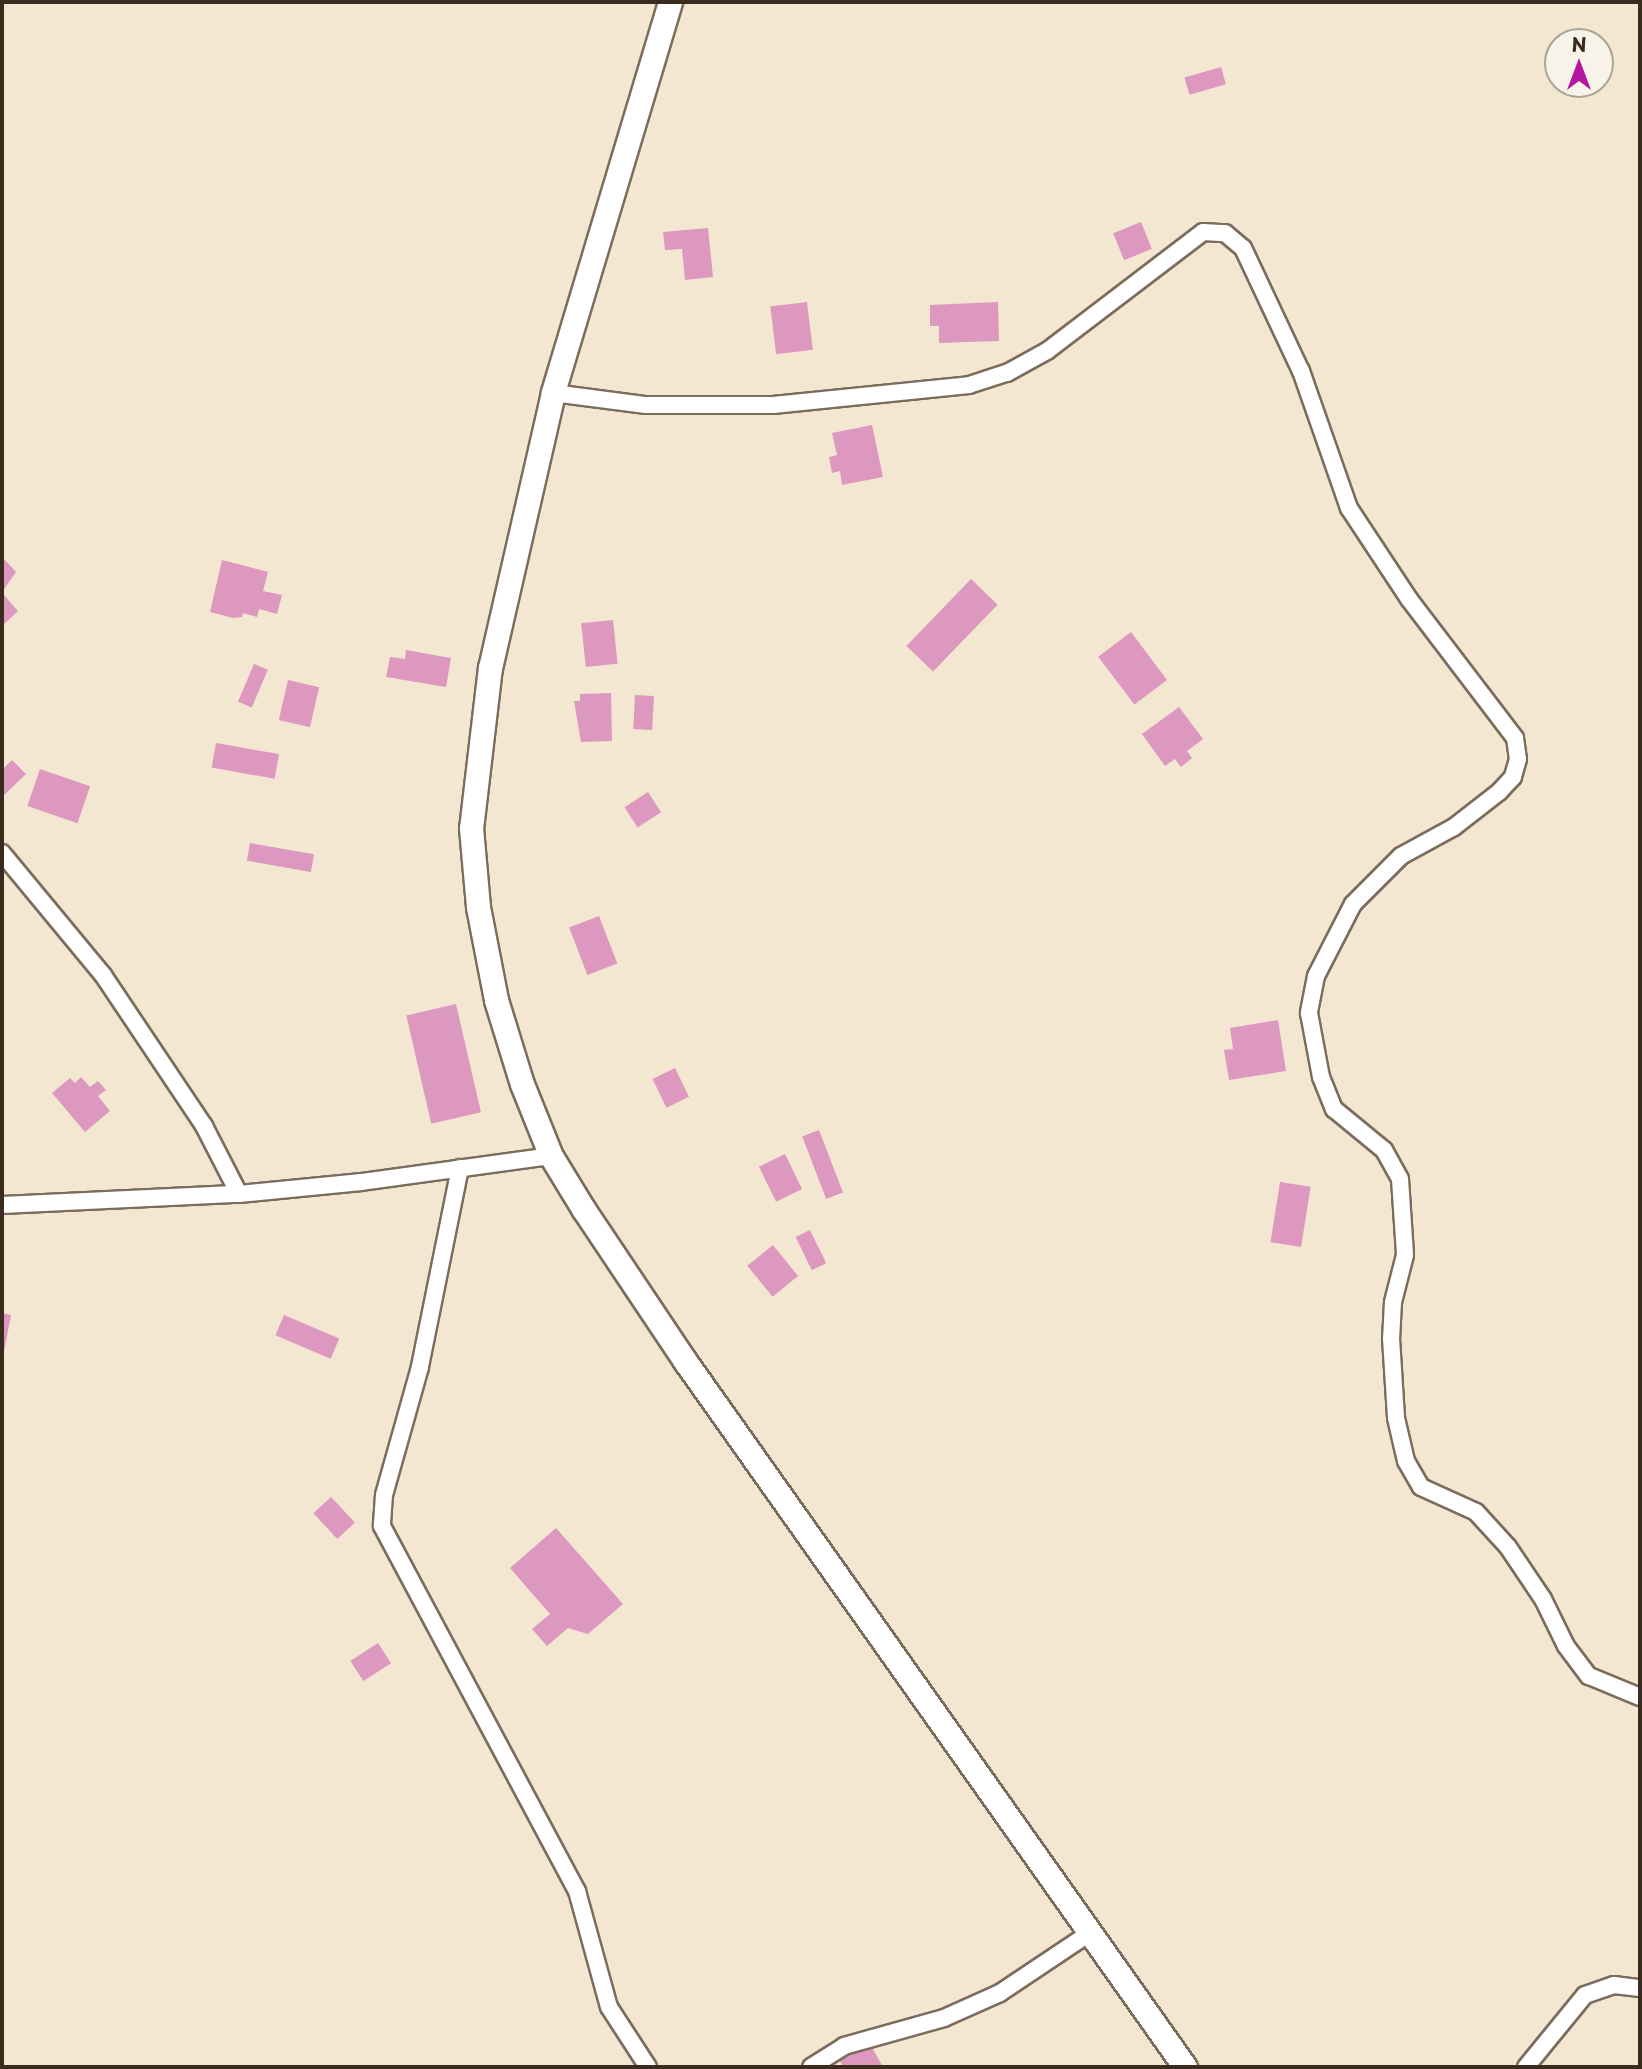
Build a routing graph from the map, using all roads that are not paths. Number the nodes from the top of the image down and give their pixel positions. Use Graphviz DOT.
graph roads {
  1 [pos="670,2"];
  2 [pos="554,393"];
  3 [pos="2,853"];
  4 [pos="551,1156"];
  5 [pos="460,1168"];
  6 [pos="239,1194"];
  7 [pos="2,1205"];
  8 [pos="1640,1696"];
  9 [pos="1091,1932"];
  10 [pos="1640,1988"];
  11 [pos="648,2067"];
  12 [pos="811,2067"];
  13 [pos="1185,2067"];
  14 [pos="1526,2067"];
  1 -- 2 [label="street"];
  2 -- 4 [label="street"];
  2 -- 8 [label="street"];
  3 -- 6 [label="street"];
  4 -- 5 [label="street"];
  4 -- 9 [label="street"];
  5 -- 6 [label="street"];
  5 -- 11 [label="street"];
  6 -- 7 [label="street"];
  9 -- 12 [label="street"];
  9 -- 13 [label="street"];
  10 -- 14 [label="street"];
}
